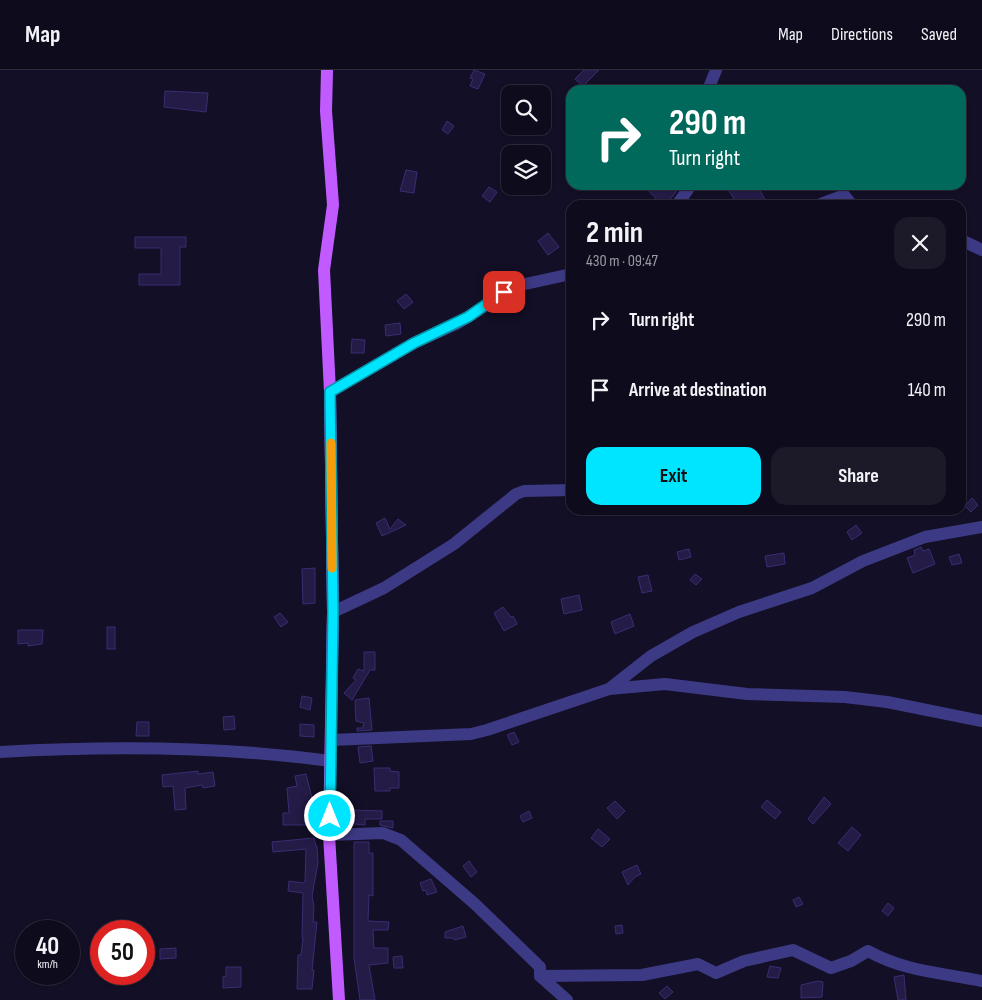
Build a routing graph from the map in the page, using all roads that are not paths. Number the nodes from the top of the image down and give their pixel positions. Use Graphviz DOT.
graph roads {
  1 [pos="327,70"];
  2 [pos="716,70"];
  3 [pos="710,85"];
  4 [pos="831,200"];
  5 [pos="848,200"];
  6 [pos="966,242"];
  7 [pos="982,250"];
  8 [pos="566,275"];
  9 [pos="330,392"];
  10 [pos="566,490"];
  11 [pos="982,527"];
  12 [pos="333,612"];
  13 [pos="609,689"];
  14 [pos="982,721"];
  15 [pos="332,740"];
  16 [pos="0,752"];
  17 [pos="330,761"];
  18 [pos="329,835"];
  19 [pos="540,976"];
  20 [pos="982,982"];
  21 [pos="340,1000"];
  22 [pos="566,1000"];
  1 -- 9 [label="main road"];
  2 -- 3 [label="street"];
  4 -- 5 [label="street"];
  6 -- 7 [label="street"];
  8 -- 9 [label="street"];
  9 -- 12 [label="main road"];
  10 -- 12 [label="street"];
  11 -- 13 [label="street"];
  12 -- 15 [label="main road"];
  13 -- 14 [label="street"];
  13 -- 15 [label="street"];
  15 -- 17 [label="main road"];
  16 -- 17 [label="street"];
  17 -- 18 [label="main road"];
  18 -- 19 [label="street"];
  18 -- 21 [label="main road"];
  19 -- 20 [label="street"];
  19 -- 22 [label="street"];
}
